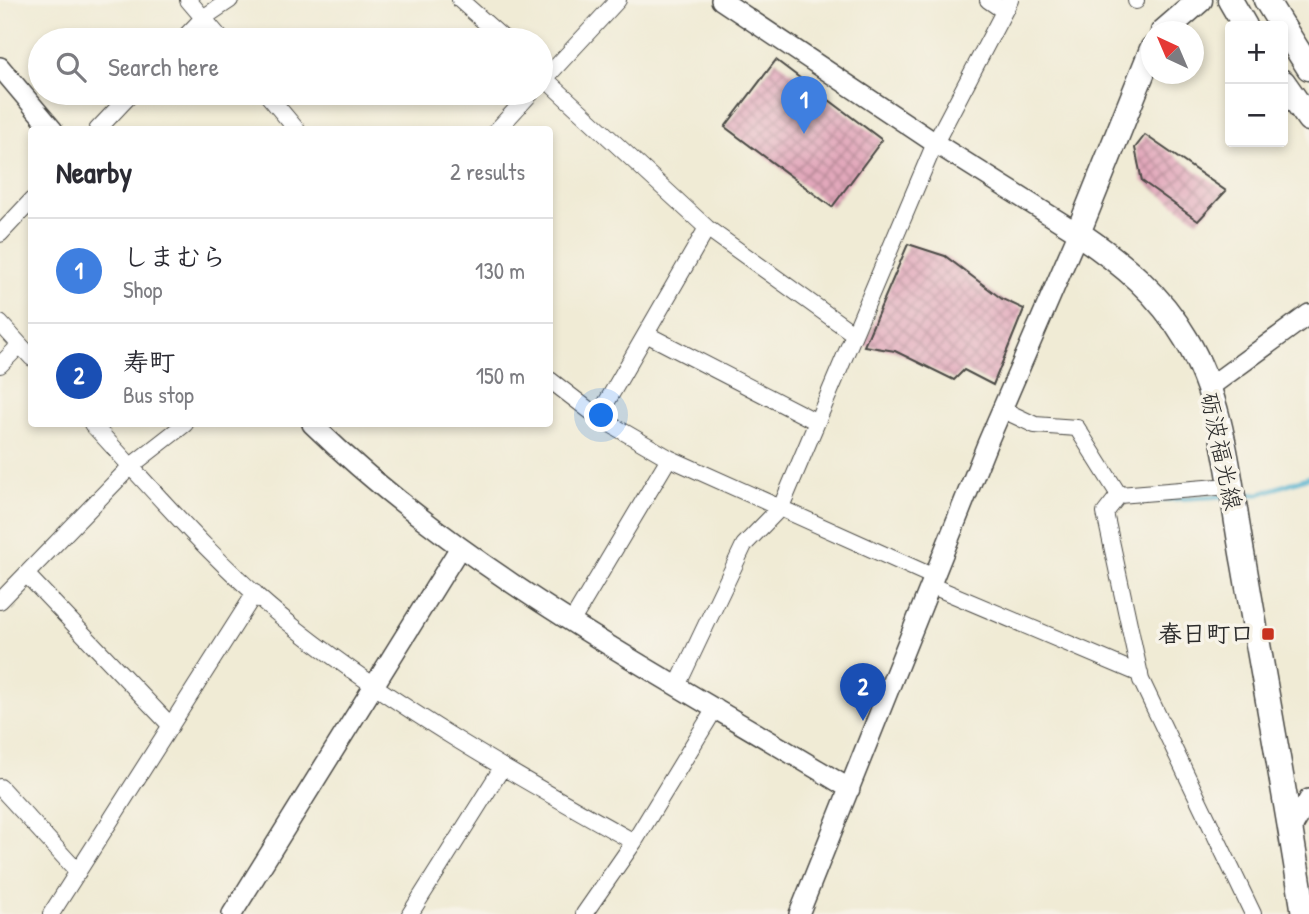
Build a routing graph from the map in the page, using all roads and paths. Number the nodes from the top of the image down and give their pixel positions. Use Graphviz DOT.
graph roads {
  1 [pos="188,0"];
  2 [pos="230,0"];
  3 [pos="460,0"];
  4 [pos="618,0"];
  5 [pos="721,0"];
  6 [pos="988,0"];
  7 [pos="1200,0"];
  8 [pos="1230,0"];
  9 [pos="1266,0"];
  10 [pos="1007,5"];
  11 [pos="203,18"];
  12 [pos="1176,21"];
  13 [pos="1242,21"];
  14 [pos="1280,21"];
  15 [pos="193,28"];
  16 [pos="212,28"];
  17 [pos="492,28"];
  18 [pos="1288,34"];
  19 [pos="0,67"];
  20 [pos="553,68"];
  21 [pos="1309,68"];
  22 [pos="1141,76"];
  23 [pos="1284,84"];
  24 [pos="553,89"];
  25 [pos="28,100"];
  26 [pos="33,105"];
  27 [pos="121,105"];
  28 [pos="276,105"];
  29 [pos="520,105"];
  30 [pos="1309,119"];
  31 [pos="51,126"];
  32 [pos="101,126"];
  33 [pos="294,126"];
  34 [pos="501,126"];
  35 [pos="935,143"];
  36 [pos="28,204"];
  37 [pos="707,228"];
  38 [pos="1078,233"];
  39 [pos="0,234"];
  40 [pos="1309,314"];
  41 [pos="0,323"];
  42 [pos="646,334"];
  43 [pos="854,334"];
  44 [pos="26,351"];
  45 [pos="0,365"];
  46 [pos="553,382"];
  47 [pos="1208,388"];
  48 [pos="1001,409"];
  49 [pos="598,417"];
  50 [pos="817,422"];
  51 [pos="95,427"];
  52 [pos="181,427"];
  53 [pos="315,427"];
  54 [pos="669,458"];
  55 [pos="131,466"];
  56 [pos="1230,486"];
  57 [pos="1119,495"];
  58 [pos="781,507"];
  59 [pos="459,549"];
  60 [pos="26,574"];
  61 [pos="932,581"];
  62 [pos="256,593"];
  63 [pos="0,601"];
  64 [pos="572,621"];
  65 [pos="1140,674"];
  66 [pos="677,684"];
  67 [pos="372,686"];
  68 [pos="716,707"];
  69 [pos="171,726"];
  70 [pos="502,768"];
  71 [pos="0,787"];
  72 [pos="850,789"];
  73 [pos="1309,799"];
  74 [pos="1291,830"];
  75 [pos="634,842"];
  76 [pos="78,872"];
  77 [pos="51,914"];
  78 [pos="232,914"];
  79 [pos="410,914"];
  80 [pos="584,914"];
  81 [pos="799,914"];
  82 [pos="1253,914"];
  83 [pos="1304,914"];
  1 -- 11 [label="street"];
  2 -- 11 [label="street"];
  3 -- 17 [label="street"];
  4 -- 20 [label="street"];
  5 -- 35 [label="street"];
  6 -- 10 [label="street"];
  7 -- 12 [label="main road"];
  8 -- 13 [label="main road"];
  9 -- 14 [label="main road"];
  10 -- 35 [label="street"];
  11 -- 15 [label="street"];
  11 -- 16 [label="street"];
  18 -- 21 [label="main road"];
  19 -- 25 [label="street"];
  22 -- 38 [label="main road"];
  23 -- 30 [label="main road"];
  24 -- 37 [label="street"];
  26 -- 31 [label="street"];
  27 -- 32 [label="street"];
  28 -- 33 [label="street"];
  29 -- 34 [label="street"];
  35 -- 38 [label="street"];
  35 -- 43 [label="street"];
  36 -- 39 [label="street"];
  37 -- 42 [label="street"];
  37 -- 43 [label="street"];
  38 -- 47 [label="main road, 砺波福光線"];
  38 -- 48 [label="street"];
  40 -- 47 [label="street"];
  41 -- 44 [label="street"];
  42 -- 49 [label="street"];
  42 -- 50 [label="street"];
  43 -- 50 [label="street"];
  44 -- 45 [label="street"];
  46 -- 49 [label="street"];
  47 -- 56 [label="main road, 砺波福光線"];
  48 -- 57 [label="street"];
  48 -- 61 [label="street"];
  49 -- 54 [label="street"];
  50 -- 58 [label="street"];
  51 -- 55 [label="street"];
  52 -- 55 [label="street"];
  53 -- 59 [label="street"];
  54 -- 58 [label="street"];
  54 -- 64 [label="street"];
  55 -- 60 [label="street"];
  55 -- 62 [label="street"];
  56 -- 57 [label="street"];
  56 -- 74 [label="main road, 砺波福光線"];
  57 -- 65 [label="street"];
  58 -- 61 [label="street"];
  58 -- 66 [label="street"];
  59 -- 64 [label="street"];
  59 -- 67 [label="street"];
  60 -- 63 [label="street"];
  60 -- 69 [label="street"];
  61 -- 65 [label="street"];
  61 -- 72 [label="street"];
  62 -- 67 [label="street"];
  62 -- 69 [label="street"];
  64 -- 66 [label="street"];
  65 -- 82 [label="street"];
  66 -- 68 [label="street"];
  67 -- 70 [label="street"];
  67 -- 78 [label="street"];
  68 -- 72 [label="street"];
  68 -- 75 [label="street"];
  69 -- 76 [label="street"];
  70 -- 75 [label="street"];
  70 -- 79 [label="street"];
  71 -- 76 [label="street"];
  72 -- 81 [label="street"];
  73 -- 74 [label="street"];
  74 -- 83 [label="main road, 砺波福光線"];
  75 -- 80 [label="street"];
  76 -- 77 [label="street"];
}
